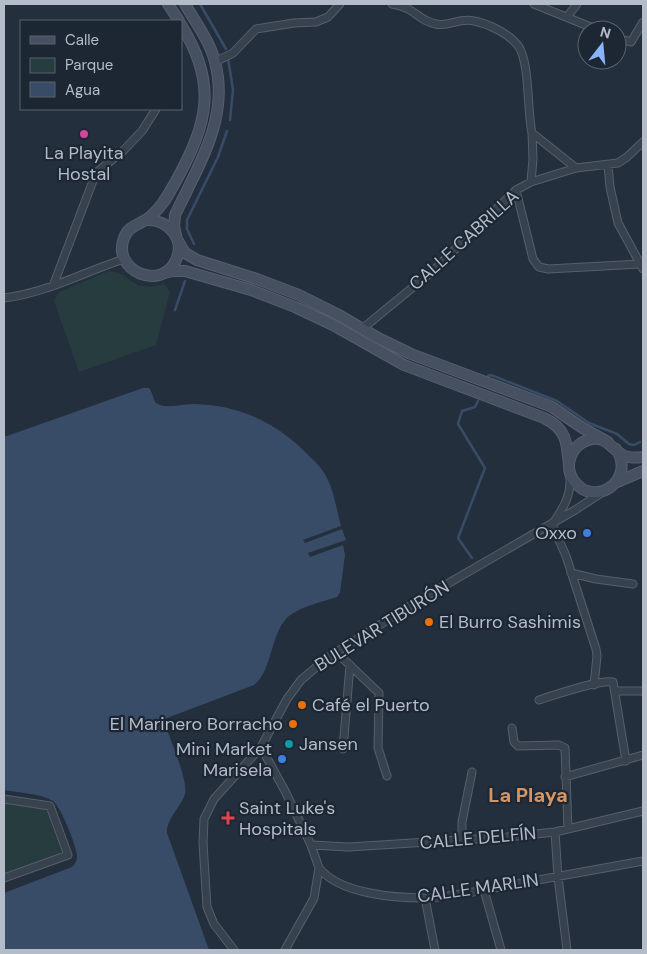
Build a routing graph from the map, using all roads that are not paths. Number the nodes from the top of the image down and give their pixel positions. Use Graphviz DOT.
graph roads {
  1 [pos="168,4"];
  2 [pos="184,4"];
  3 [pos="340,4"];
  4 [pos="392,4"];
  5 [pos="534,4"];
  6 [pos="577,4"];
  7 [pos="567,17"];
  8 [pos="178,20"];
  9 [pos="577,21"];
  10 [pos="643,22"];
  11 [pos="182,27"];
  12 [pos="627,42"];
  13 [pos="215,62"];
  14 [pos="155,110"];
  15 [pos="532,133"];
  16 [pos="643,142"];
  17 [pos="608,165"];
  18 [pos="576,168"];
  19 [pos="531,182"];
  20 [pos="516,190"];
  21 [pos="146,220"];
  22 [pos="177,238"];
  23 [pos="124,259"];
  24 [pos="642,267"];
  25 [pos="164,273"];
  26 [pos="53,286"];
  27 [pos="4,298"];
  28 [pos="362,329"];
  29 [pos="612,446"];
  30 [pos="643,457"];
  31 [pos="569,469"];
  32 [pos="643,471"];
  33 [pos="611,486"];
  34 [pos="552,524"];
  35 [pos="571,573"];
  36 [pos="633,584"];
  37 [pos="336,652"];
  38 [pos="350,665"];
  39 [pos="594,685"];
  40 [pos="615,688"];
  41 [pos="643,691"];
  42 [pos="539,700"];
  43 [pos="512,728"];
  44 [pos="260,747"];
  45 [pos="343,749"];
  46 [pos="643,755"];
  47 [pos="626,761"];
  48 [pos="472,772"];
  49 [pos="387,776"];
  50 [pos="565,777"];
  51 [pos="4,799"];
  52 [pos="643,811"];
  53 [pos="568,828"];
  54 [pos="555,832"];
  55 [pos="462,841"];
  56 [pos="311,845"];
  57 [pos="643,861"];
  58 [pos="319,868"];
  59 [pos="558,877"];
  60 [pos="4,878"];
  61 [pos="484,890"];
  62 [pos="425,898"];
  63 [pos="234,950"];
  64 [pos="285,950"];
  65 [pos="435,950"];
  66 [pos="501,950"];
  67 [pos="567,950"];
  1 -- 8 [label="street"];
  2 -- 13 [label="street"];
  3 -- 13 [label="street"];
  4 -- 15 [label="street"];
  5 -- 7 [label="street"];
  6 -- 7 [label="street"];
  7 -- 9 [label="street"];
  10 -- 12 [label="street"];
  11 -- 21 [label="street"];
  13 -- 22 [label="street"];
  14 -- 26 [label="street"];
  15 -- 18 [label="street"];
  15 -- 19 [label="street"];
  16 -- 17 [label="street"];
  17 -- 18 [label="street, CALLE CABRILLA"];
  17 -- 24 [label="street"];
  18 -- 19 [label="street, CALLE CABRILLA"];
  19 -- 20 [label="street, CALLE CABRILLA"];
  20 -- 24 [label="street"];
  20 -- 28 [label="street, CALLE CABRILLA"];
  21 -- 22 [label="street"];
  21 -- 23 [label="street"];
  22 -- 25 [label="street"];
  22 -- 28 [label="street"];
  23 -- 25 [label="street"];
  23 -- 26 [label="street"];
  25 -- 31 [label="street"];
  26 -- 27 [label="street"];
  28 -- 29 [label="street"];
  29 -- 30 [label="street"];
  29 -- 31 [label="street"];
  29 -- 33 [label="street"];
  31 -- 33 [label="street"];
  31 -- 34 [label="street, BULEVAR TIBURÓN"];
  32 -- 33 [label="street"];
  33 -- 34 [label="street, BULEVAR TIBURÓN"];
  34 -- 35 [label="street"];
  34 -- 37 [label="street, BULEVAR TIBURÓN"];
  35 -- 36 [label="street"];
  35 -- 39 [label="street"];
  37 -- 38 [label="street"];
  37 -- 44 [label="street, BULEVAR TIBURÓN"];
  38 -- 45 [label="street"];
  38 -- 49 [label="street"];
  39 -- 40 [label="street"];
  39 -- 42 [label="street"];
  40 -- 41 [label="street"];
  40 -- 47 [label="street"];
  43 -- 50 [label="street"];
  44 -- 56 [label="street"];
  44 -- 63 [label="street, BULEVAR TIBURÓN"];
  46 -- 47 [label="street"];
  47 -- 50 [label="street"];
  48 -- 55 [label="street"];
  50 -- 53 [label="street"];
  51 -- 60 [label="street"];
  52 -- 53 [label="street, CALLE DELFÍN"];
  53 -- 54 [label="street, CALLE DELFÍN"];
  54 -- 55 [label="street, CALLE DELFÍN"];
  54 -- 59 [label="street"];
  55 -- 56 [label="street, CALLE DELFÍN"];
  56 -- 58 [label="street"];
  57 -- 59 [label="street, CALLE MARLIN"];
  58 -- 62 [label="street, CALLE MARLIN"];
  58 -- 64 [label="street"];
  59 -- 61 [label="street, CALLE MARLIN"];
  59 -- 67 [label="street"];
  61 -- 62 [label="street, CALLE MARLIN"];
  61 -- 66 [label="street"];
  62 -- 65 [label="street"];
}
